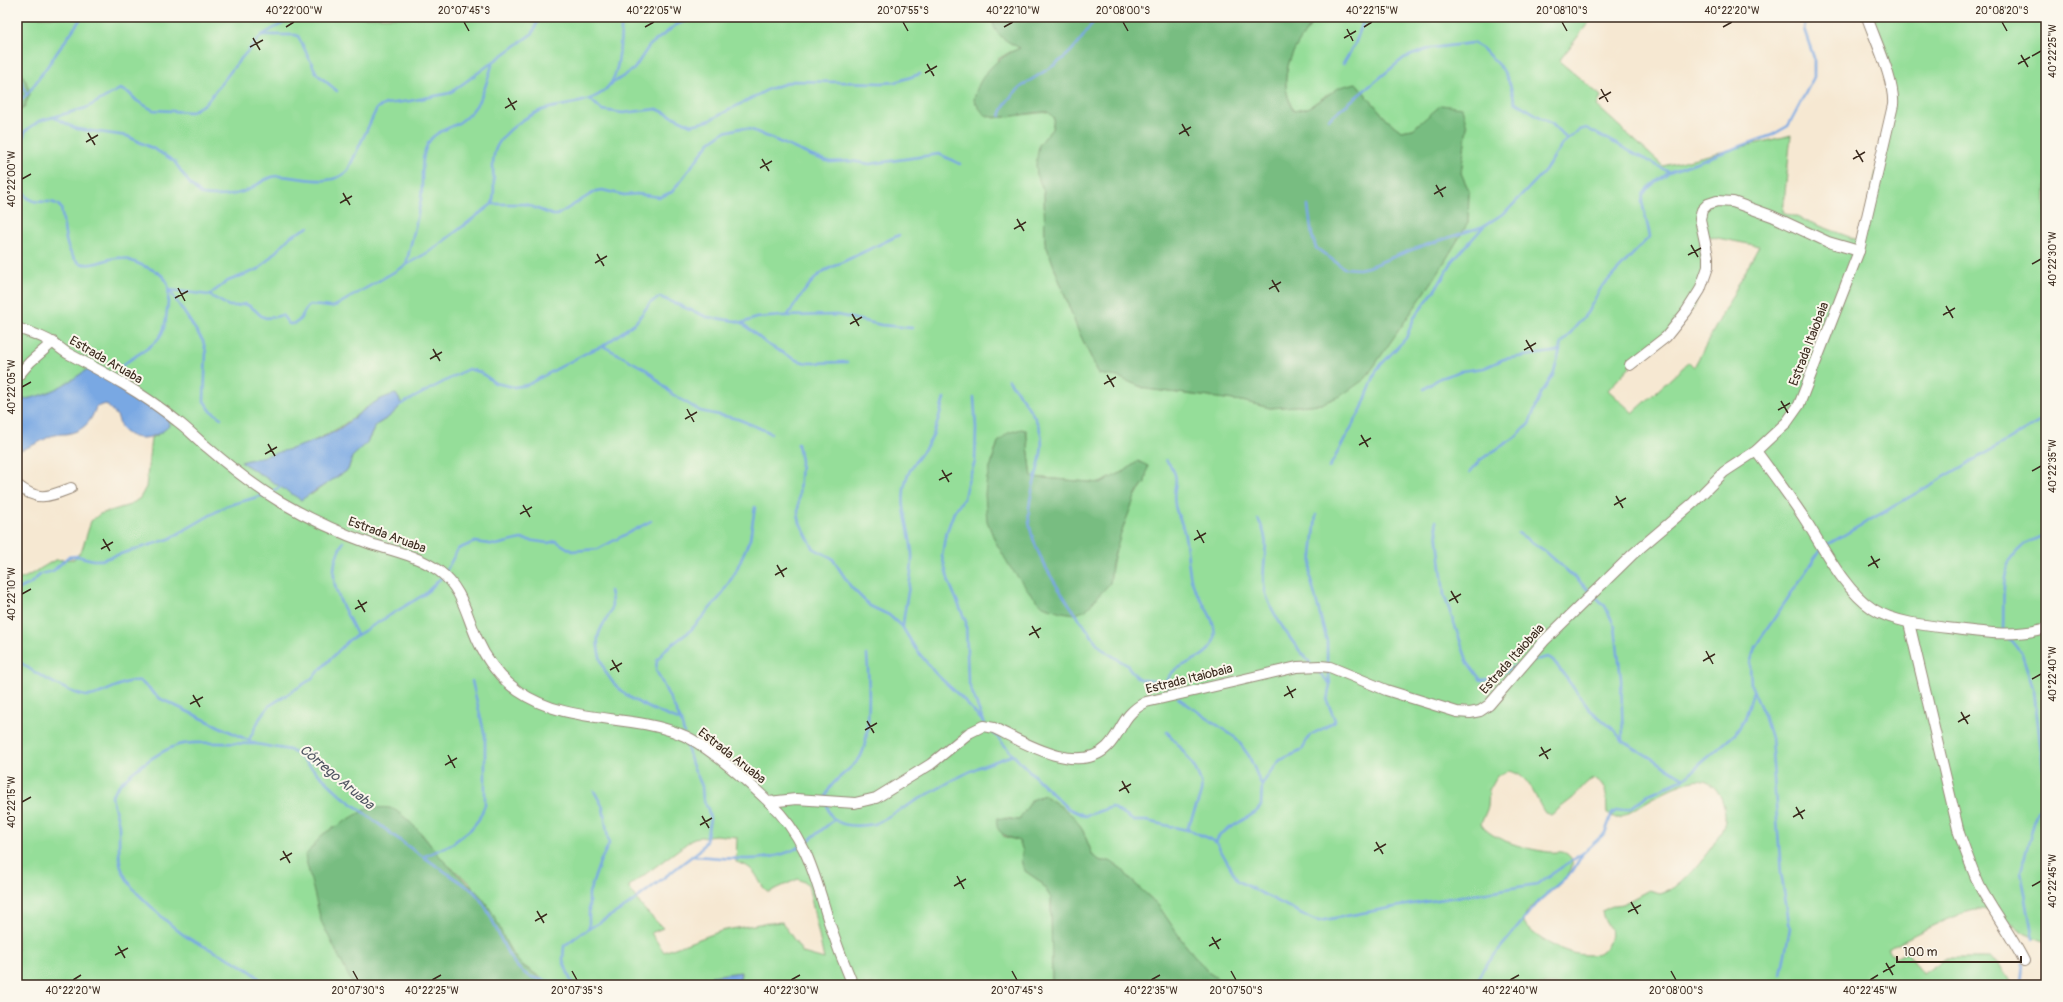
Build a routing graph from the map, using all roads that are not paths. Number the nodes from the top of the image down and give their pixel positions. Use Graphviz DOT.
graph roads {
  1 [pos="1867,17"];
  2 [pos="1859,251"];
  3 [pos="17,328"];
  4 [pos="53,342"];
  5 [pos="1630,365"];
  6 [pos="17,377"];
  7 [pos="1756,451"];
  8 [pos="17,485"];
  9 [pos="71,488"];
  10 [pos="1909,623"];
  11 [pos="2046,628"];
  12 [pos="769,802"];
  13 [pos="2024,961"];
  14 [pos="853,985"];
  1 -- 2 [label="street, Estrada Itaiobaia"];
  2 -- 5 [label="street"];
  2 -- 7 [label="street, Estrada Itaiobaia"];
  3 -- 4 [label="street, Estrada Aruaba"];
  4 -- 6 [label="street"];
  4 -- 12 [label="street, Estrada Aruaba"];
  7 -- 10 [label="street"];
  7 -- 12 [label="street, Estrada Itaiobaia"];
  8 -- 9 [label="street"];
  10 -- 11 [label="street"];
  10 -- 13 [label="street"];
  12 -- 14 [label="street, Estrada Aruaba"];
}
